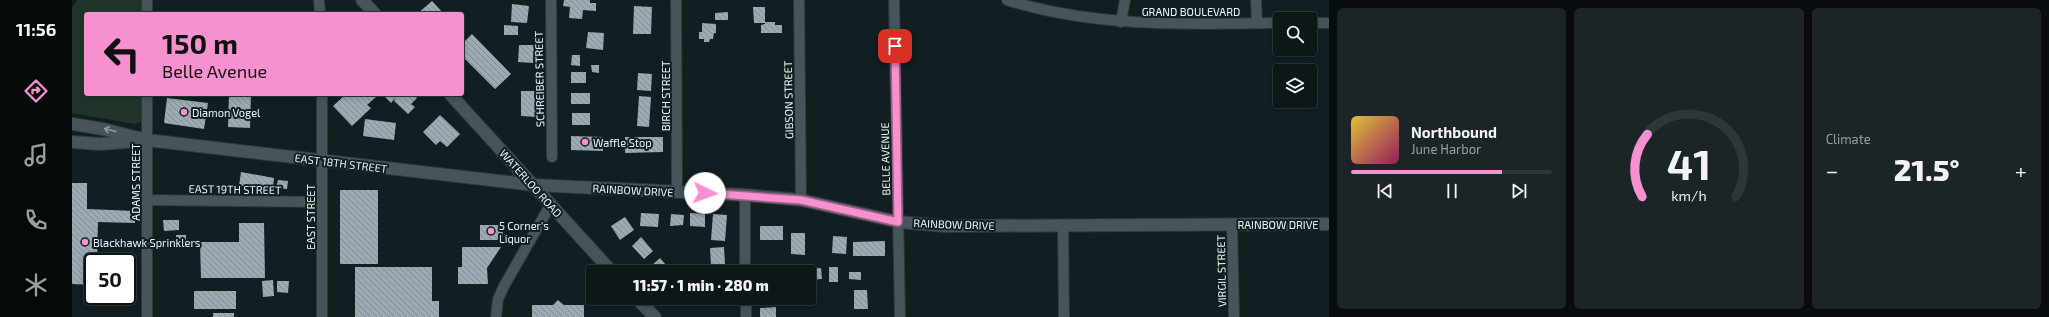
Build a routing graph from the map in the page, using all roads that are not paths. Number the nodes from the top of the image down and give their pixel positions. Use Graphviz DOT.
graph roads {
  1 [pos="147,0"];
  2 [pos="319,0"];
  3 [pos="362,0"];
  4 [pos="550,0"];
  5 [pos="676,0"];
  6 [pos="800,0"];
  7 [pos="894,0"];
  8 [pos="1008,0"];
  9 [pos="1125,0"];
  10 [pos="1256,0"];
  11 [pos="147,12"];
  12 [pos="320,12"];
  13 [pos="373,12"];
  14 [pos="1121,22"];
  15 [pos="1257,23"];
  16 [pos="1273,23"];
  17 [pos="1317,23"];
  18 [pos="1329,23"];
  19 [pos="147,96"];
  20 [pos="322,96"];
  21 [pos="452,96"];
  22 [pos="72,124"];
  23 [pos="147,140"];
  24 [pos="72,142"];
  25 [pos="552,158"];
  26 [pos="322,161"];
  27 [pos="534,185"];
  28 [pos="677,192"];
  29 [pos="745,195"];
  30 [pos="147,200"];
  31 [pos="801,200"];
  32 [pos="322,202"];
  33 [pos="551,204"];
  34 [pos="898,222"];
  35 [pos="1232,224"];
  36 [pos="1329,224"];
  37 [pos="1063,225"];
  38 [pos="606,265"];
  39 [pos="746,265"];
  40 [pos="643,305"];
  41 [pos="746,305"];
  42 [pos="147,317"];
  43 [pos="322,317"];
  44 [pos="496,317"];
  45 [pos="654,317"];
  46 [pos="746,317"];
  47 [pos="900,317"];
  48 [pos="1064,317"];
  49 [pos="1234,317"];
  1 -- 11 [label="street"];
  2 -- 12 [label="street"];
  3 -- 13 [label="main road"];
  4 -- 25 [label="street, SCHREIBER STREET"];
  5 -- 28 [label="street, BIRCH STREET"];
  6 -- 31 [label="street, GIBSON STREET"];
  7 -- 34 [label="street, BELLE AVENUE"];
  8 -- 14 [label="street, GRAND BOULEVARD"];
  9 -- 14 [label="street"];
  10 -- 15 [label="street"];
  14 -- 15 [label="street, GRAND BOULEVARD"];
  15 -- 16 [label="street, GRAND BOULEVARD"];
  17 -- 18 [label="street"];
  19 -- 23 [label="street, ADAMS STREET"];
  20 -- 26 [label="street, EAST STREET"];
  21 -- 27 [label="main road, WATERLOO ROAD"];
  23 -- 22 [label="main road, EAST 18TH STREET, one-way"];
  23 -- 24 [label="main road, EAST 18TH STREET"];
  23 -- 26 [label="main road, EAST 18TH STREET"];
  23 -- 30 [label="street, ADAMS STREET"];
  26 -- 27 [label="main road, EAST 18TH STREET"];
  26 -- 32 [label="street, EAST STREET"];
  27 -- 28 [label="main road, RAINBOW DRIVE"];
  27 -- 33 [label="main road, WATERLOO ROAD"];
  28 -- 29 [label="main road, RAINBOW DRIVE"];
  29 -- 31 [label="main road, RAINBOW DRIVE"];
  29 -- 39 [label="street"];
  30 -- 32 [label="street, EAST 19TH STREET"];
  30 -- 42 [label="street, ADAMS STREET"];
  31 -- 34 [label="main road, RAINBOW DRIVE"];
  32 -- 43 [label="street, EAST STREET"];
  33 -- 38 [label="main road, WATERLOO ROAD"];
  33 -- 44 [label="street"];
  34 -- 37 [label="main road, RAINBOW DRIVE"];
  34 -- 47 [label="street, BELLE AVENUE"];
  35 -- 36 [label="main road, RAINBOW DRIVE"];
  35 -- 37 [label="main road, RAINBOW DRIVE"];
  35 -- 49 [label="street, VIRGIL STREET"];
  37 -- 48 [label="street"];
  40 -- 45 [label="main road"];
  41 -- 46 [label="street"];
}
